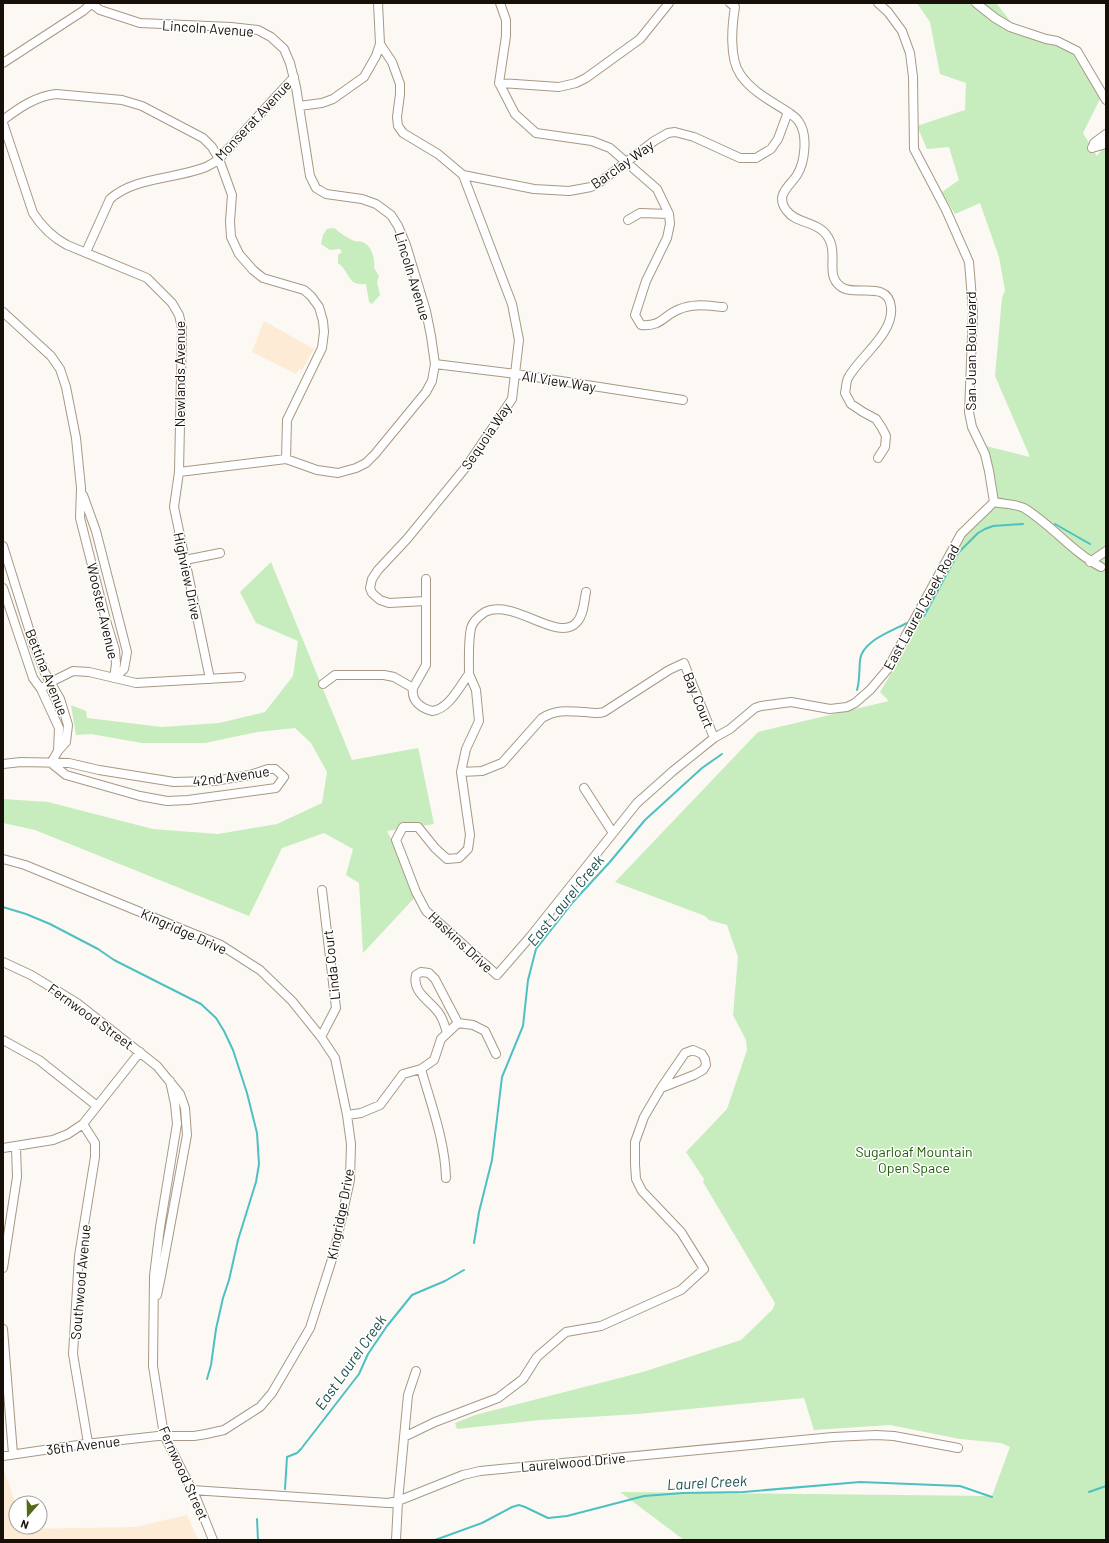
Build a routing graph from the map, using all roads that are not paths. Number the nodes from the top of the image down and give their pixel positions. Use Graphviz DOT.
graph roads {
  1 [pos="92,3"];
  2 [pos="378,3"];
  3 [pos="500,3"];
  4 [pos="669,3"];
  5 [pos="878,3"];
  6 [pos="976,3"];
  7 [pos="733,5"];
  8 [pos="380,44"];
  9 [pos="3,63"];
  10 [pos="294,77"];
  11 [pos="499,83"];
  12 [pos="1106,100"];
  13 [pos="298,106"];
  14 [pos="788,112"];
  15 [pos="3,120"];
  16 [pos="3,123"];
  17 [pos="1106,134"];
  18 [pos="1106,144"];
  19 [pos="219,159"];
  20 [pos="626,163"];
  21 [pos="464,175"];
  22 [pos="669,214"];
  23 [pos="628,220"];
  24 [pos="86,252"];
  25 [pos="723,307"];
  26 [pos="3,312"];
  27 [pos="435,364"];
  28 [pos="516,374"];
  29 [pos="683,400"];
  30 [pos="878,458"];
  31 [pos="286,459"];
  32 [pos="179,472"];
  33 [pos="81,488"];
  34 [pos="994,502"];
  35 [pos="3,546"];
  36 [pos="220,553"];
  37 [pos="1103,553"];
  38 [pos="185,560"];
  39 [pos="1090,562"];
  40 [pos="1101,567"];
  41 [pos="426,579"];
  42 [pos="3,588"];
  43 [pos="586,592"];
  44 [pos="425,601"];
  45 [pos="469,674"];
  46 [pos="114,678"];
  47 [pos="242,678"];
  48 [pos="210,679"];
  49 [pos="51,682"];
  50 [pos="323,684"];
  51 [pos="413,688"];
  52 [pos="41,689"];
  53 [pos="714,738"];
  54 [pos="58,751"];
  55 [pos="51,763"];
  56 [pos="3,764"];
  57 [pos="461,772"];
  58 [pos="584,788"];
  59 [pos="613,833"];
  60 [pos="3,859"];
  61 [pos="322,890"];
  62 [pos="3,962"];
  63 [pos="497,975"];
  64 [pos="458,1023"];
  65 [pos="447,1033"];
  66 [pos="321,1037"];
  67 [pos="3,1040"];
  68 [pos="140,1052"];
  69 [pos="496,1054"];
  70 [pos="421,1069"];
  71 [pos="661,1088"];
  72 [pos="97,1106"];
  73 [pos="347,1115"];
  74 [pos="83,1124"];
  75 [pos="16,1147"];
  76 [pos="3,1148"];
  77 [pos="446,1178"];
  78 [pos="3,1268"];
  79 [pos="3,1329"];
  80 [pos="416,1371"];
  81 [pos="164,1435"];
  82 [pos="404,1437"];
  83 [pos="88,1443"];
  84 [pos="958,1448"];
  85 [pos="13,1454"];
  86 [pos="3,1456"];
  87 [pos="192,1490"];
  88 [pos="398,1501"];
  89 [pos="213,1540"];
  90 [pos="396,1540"];
  1 -- 9 [label="street"];
  1 -- 10 [label="street, Lincoln Avenue"];
  2 -- 8 [label="street, Monserat Avenue"];
  3 -- 11 [label="street"];
  4 -- 11 [label="street"];
  5 -- 34 [label="street, San Juan Boulevard"];
  6 -- 12 [label="street"];
  7 -- 14 [label="street"];
  8 -- 13 [label="street, Monserat Avenue"];
  8 -- 21 [label="street, Barclay Way"];
  10 -- 13 [label="street, Lincoln Avenue"];
  10 -- 19 [label="street, Monserat Avenue"];
  11 -- 20 [label="street"];
  13 -- 27 [label="street, Lincoln Avenue"];
  14 -- 20 [label="street, Barclay Way"];
  14 -- 30 [label="street"];
  15 -- 19 [label="street"];
  16 -- 24 [label="street, Newlands Avenue"];
  17 -- 18 [label="street"];
  19 -- 24 [label="street, Monserat Avenue"];
  19 -- 31 [label="street"];
  20 -- 21 [label="street, Barclay Way"];
  20 -- 22 [label="street"];
  21 -- 28 [label="street, Sequoia Way"];
  22 -- 23 [label="street"];
  22 -- 25 [label="street"];
  24 -- 32 [label="street, Newlands Avenue"];
  26 -- 33 [label="street, Wooster Avenue"];
  27 -- 28 [label="street, All View Way"];
  27 -- 31 [label="street, Lincoln Avenue"];
  28 -- 29 [label="street, All View Way"];
  28 -- 44 [label="street, Sequoia Way"];
  31 -- 32 [label="street, Lincoln Avenue"];
  32 -- 38 [label="street, Highview Drive"];
  33 -- 46 [label="street, Wooster Avenue"];
  33 -- 46 [label="street, Wooster Avenue"];
  34 -- 39 [label="street"];
  34 -- 53 [label="street, East Laurel Creek Road"];
  35 -- 49 [label="street, Bettina Avenue"];
  36 -- 38 [label="street"];
  37 -- 39 [label="street"];
  38 -- 48 [label="street, Highview Drive"];
  39 -- 40 [label="street"];
  41 -- 44 [label="street"];
  42 -- 52 [label="street, Bettina Avenue"];
  43 -- 45 [label="street"];
  44 -- 51 [label="street"];
  45 -- 51 [label="street"];
  45 -- 57 [label="street, Haskins Drive"];
  46 -- 48 [label="street"];
  46 -- 49 [label="street"];
  47 -- 48 [label="street"];
  49 -- 52 [label="street"];
  49 -- 54 [label="street, Bettina Avenue"];
  50 -- 51 [label="street"];
  52 -- 54 [label="street, Bettina Avenue"];
  53 -- 57 [label="street, Bay Court"];
  53 -- 59 [label="street, East Laurel Creek Road"];
  54 -- 55 [label="street, Bettina Avenue"];
  55 -- 55 [label="street, 42nd Avenue"];
  55 -- 56 [label="street, 42nd Avenue"];
  57 -- 63 [label="street, Haskins Drive"];
  58 -- 59 [label="street"];
  59 -- 63 [label="street, East Laurel Creek Road"];
  60 -- 66 [label="street, Kingridge Drive"];
  61 -- 66 [label="street, Linda Court"];
  62 -- 68 [label="street, Fernwood Street"];
  64 -- 65 [label="street"];
  64 -- 65 [label="street"];
  64 -- 69 [label="street"];
  65 -- 70 [label="street"];
  66 -- 73 [label="street, Kingridge Drive"];
  67 -- 72 [label="street"];
  68 -- 72 [label="street"];
  68 -- 81 [label="street, Fernwood Street"];
  70 -- 73 [label="street"];
  70 -- 77 [label="street"];
  71 -- 71 [label="street"];
  71 -- 82 [label="street"];
  72 -- 74 [label="street"];
  73 -- 81 [label="street, Kingridge Drive"];
  74 -- 75 [label="street"];
  74 -- 83 [label="street, Southwood Avenue"];
  75 -- 76 [label="street"];
  75 -- 78 [label="street"];
  79 -- 85 [label="street"];
  80 -- 82 [label="street"];
  81 -- 83 [label="street, 36th Avenue"];
  81 -- 87 [label="street, Fernwood Street"];
  82 -- 88 [label="street"];
  83 -- 85 [label="street, 36th Avenue"];
  84 -- 88 [label="street, Laurelwood Drive"];
  85 -- 86 [label="street, 36th Avenue"];
  87 -- 88 [label="street, Laurelwood Drive"];
  87 -- 89 [label="street, Fernwood Street"];
  88 -- 90 [label="street"];
}
